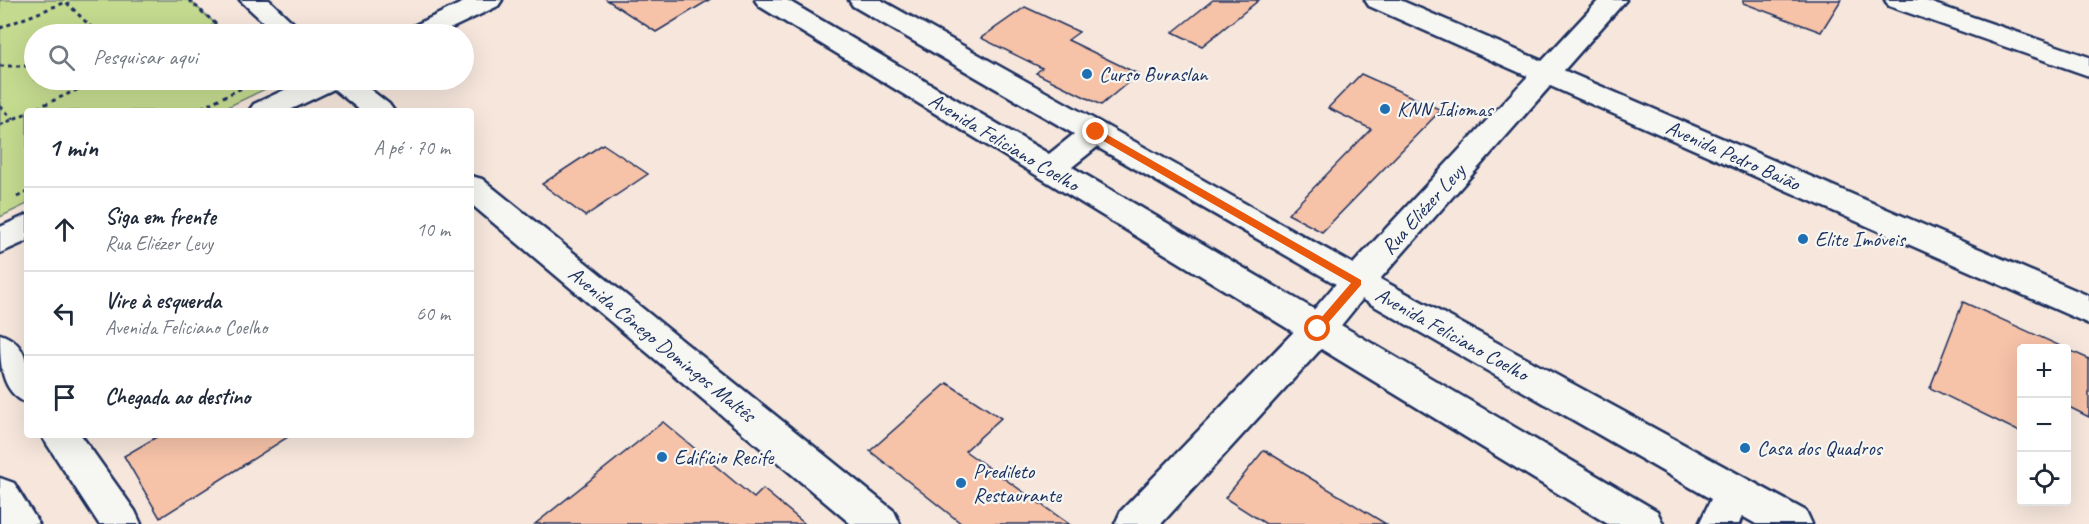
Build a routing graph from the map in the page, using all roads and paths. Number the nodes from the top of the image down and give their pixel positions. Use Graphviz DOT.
graph roads {
  1 [pos="48,0"];
  2 [pos="189,0"];
  3 [pos="253,0"];
  4 [pos="489,0"];
  5 [pos="768,0"];
  6 [pos="862,0"];
  7 [pos="1378,0"];
  8 [pos="1613,0"];
  9 [pos="1898,0"];
  10 [pos="68,1"];
  11 [pos="54,6"];
  12 [pos="89,24"];
  13 [pos="215,24"];
  14 [pos="280,24"];
  15 [pos="440,24"];
  16 [pos="0,28"];
  17 [pos="815,28"];
  18 [pos="0,66"];
  19 [pos="24,66"];
  20 [pos="2089,67"];
  21 [pos="1546,74"];
  22 [pos="77,90"];
  23 [pos="238,90"];
  24 [pos="307,90"];
  25 [pos="353,90"];
  26 [pos="0,106"];
  27 [pos="38,108"];
  28 [pos="200,108"];
  29 [pos="270,108"];
  30 [pos="375,108"];
  31 [pos="24,114"];
  32 [pos="13,119"];
  33 [pos="0,125"];
  34 [pos="1096,132"];
  35 [pos="1050,169"];
  36 [pos="474,189"];
  37 [pos="24,229"];
  38 [pos="0,241"];
  39 [pos="1358,282"];
  40 [pos="2089,311"];
  41 [pos="1318,329"];
  42 [pos="0,348"];
  43 [pos="24,384"];
  44 [pos="62,438"];
  45 [pos="0,495"];
  46 [pos="1726,507"];
  47 [pos="19,524"];
  48 [pos="121,524"];
  49 [pos="880,524"];
  50 [pos="1135,524"];
  51 [pos="1642,524"];
  52 [pos="1792,524"];
  1 -- 11 [label="path"];
  2 -- 13 [label="path"];
  3 -- 14 [label="street"];
  4 -- 15 [label="street"];
  5 -- 17 [label="street, Avenida Feliciano Coelho"];
  6 -- 17 [label="street"];
  6 -- 34 [label="street, Avenida Feliciano Coelho"];
  7 -- 21 [label="street, Avenida Pedro Baião"];
  8 -- 21 [label="street, Rua Eliézer Levy"];
  9 -- 20 [label="street"];
  10 -- 11 [label="path"];
  10 -- 12 [label="path"];
  11 -- 16 [label="path"];
  17 -- 35 [label="street, Avenida Feliciano Coelho"];
  18 -- 19 [label="path"];
  21 -- 39 [label="street, Rua Eliézer Levy"];
  21 -- 40 [label="street, Avenida Pedro Baião"];
  22 -- 27 [label="path"];
  23 -- 28 [label="path"];
  24 -- 29 [label="street"];
  25 -- 30 [label="street"];
  26 -- 32 [label="path"];
  31 -- 32 [label="path"];
  32 -- 33 [label="path"];
  34 -- 35 [label="street"];
  34 -- 39 [label="street, Avenida Feliciano Coelho"];
  35 -- 41 [label="street, Avenida Feliciano Coelho"];
  36 -- 49 [label="street, Avenida Cônego Domingos Maltês"];
  37 -- 38 [label="street"];
  39 -- 41 [label="street, Rua Eliézer Levy"];
  39 -- 46 [label="street, Avenida Feliciano Coelho"];
  41 -- 50 [label="street, Rua Eliézer Levy"];
  41 -- 51 [label="street, Avenida Feliciano Coelho"];
  42 -- 43 [label="street"];
  44 -- 48 [label="street"];
  45 -- 47 [label="street"];
  46 -- 52 [label="street, Avenida Feliciano Coelho"];
}
